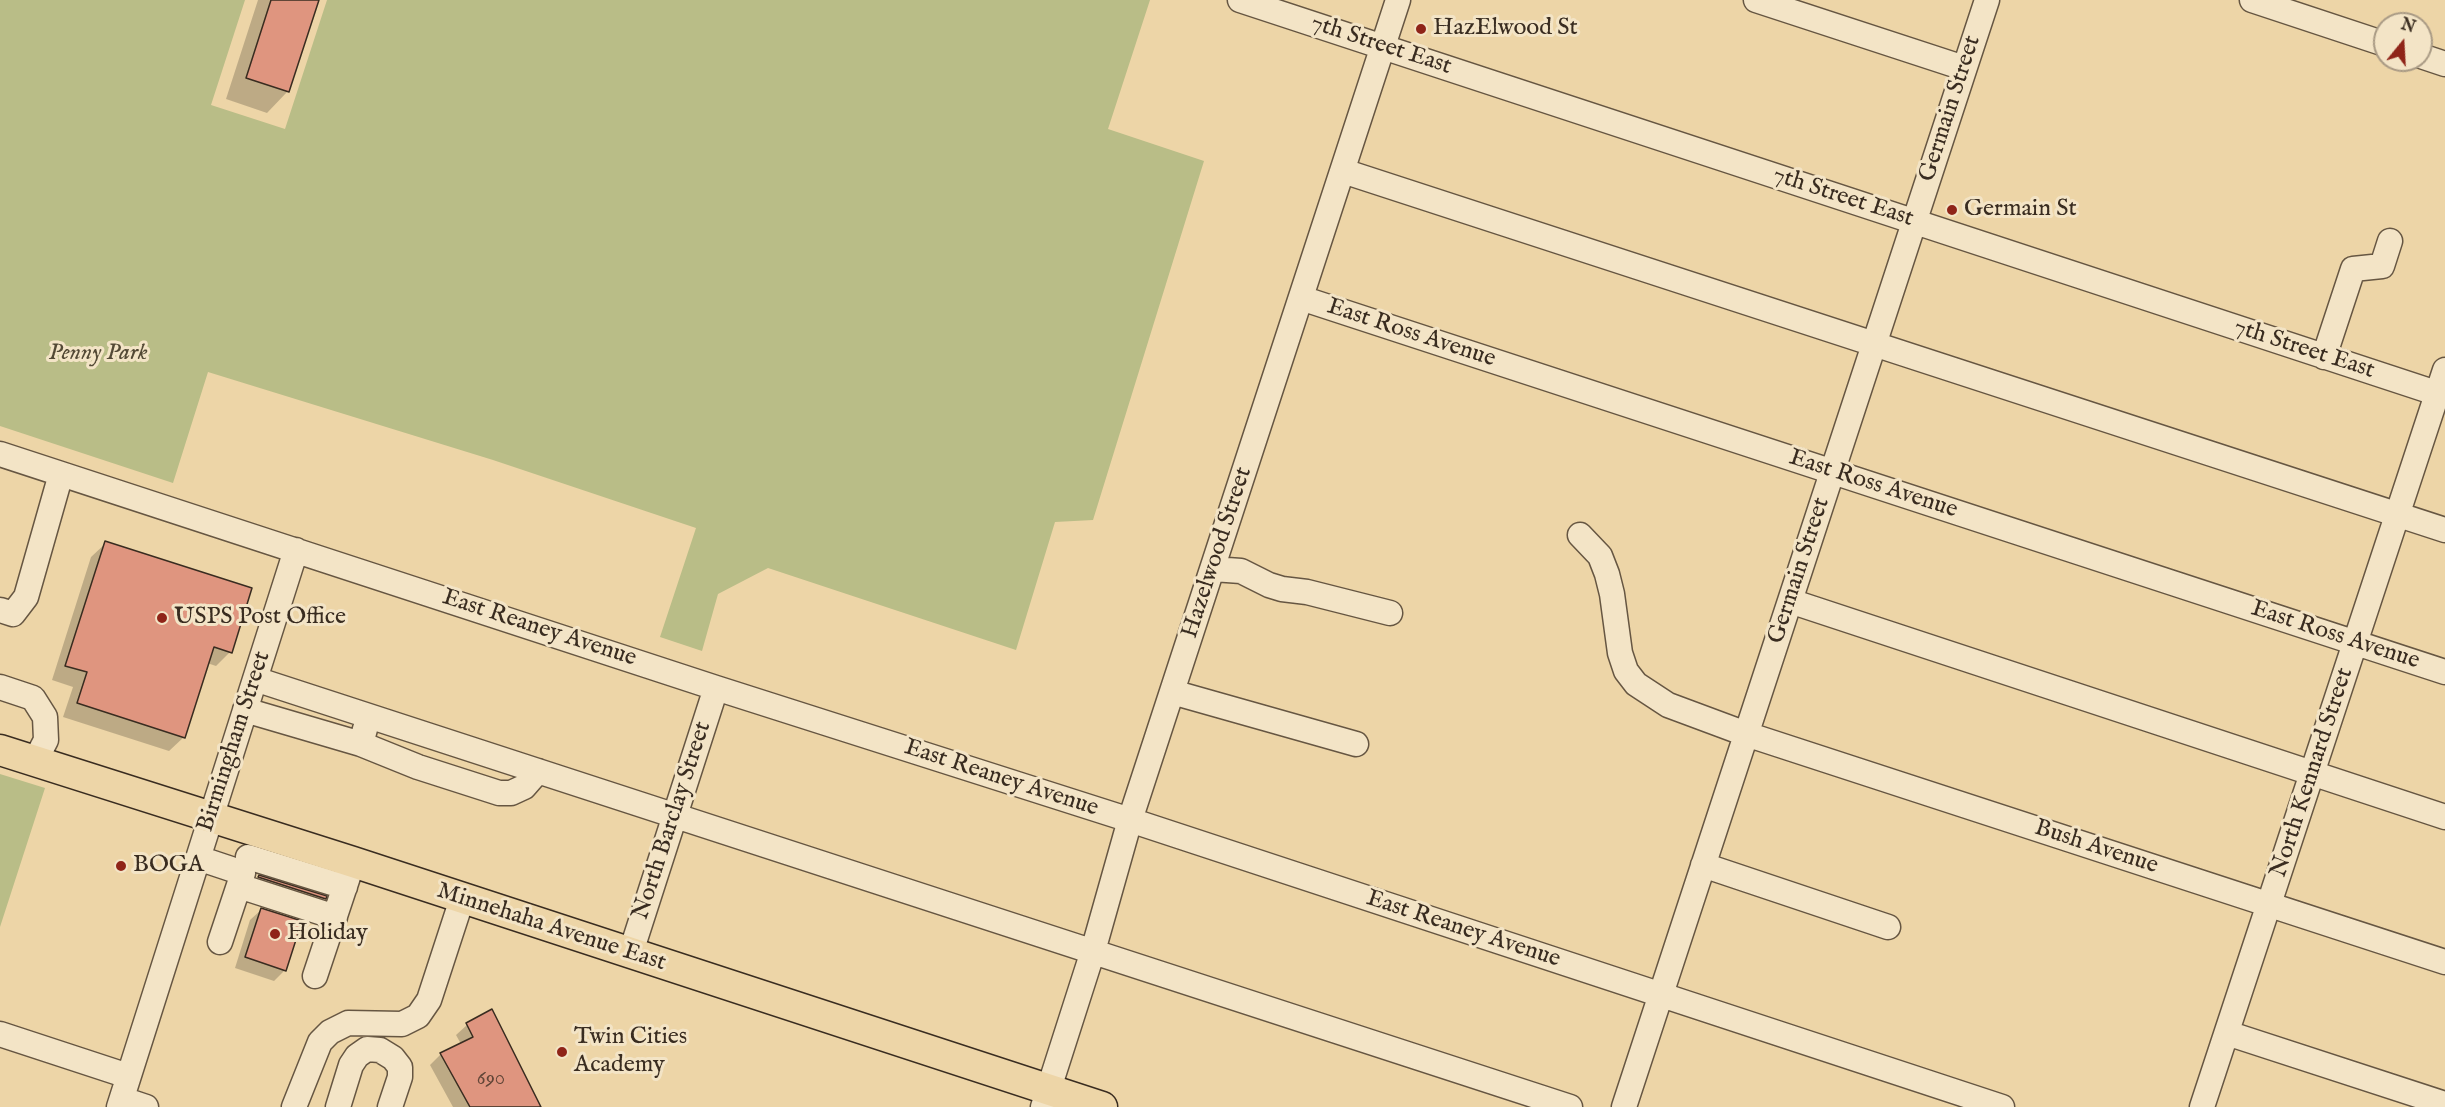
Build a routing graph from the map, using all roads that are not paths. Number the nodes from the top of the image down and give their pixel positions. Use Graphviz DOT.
graph roads {
  1 [pos="1240,0"];
  2 [pos="1398,0"];
  3 [pos="1756,0"];
  4 [pos="1987,0"];
  5 [pos="2252,0"];
  6 [pos="2373,40"];
  7 [pos="1383,47"];
  8 [pos="1964,68"];
  9 [pos="1343,171"];
  10 [pos="1914,222"];
  11 [pos="2390,240"];
  12 [pos="1301,298"];
  13 [pos="1874,343"];
  14 [pos="2325,357"];
  15 [pos="2445,370"];
  16 [pos="2441,395"];
  17 [pos="0,454"];
  18 [pos="1832,471"];
  19 [pos="61,474"];
  20 [pos="2398,514"];
  21 [pos="2445,530"];
  22 [pos="1581,535"];
  23 [pos="296,549"];
  24 [pos="1213,569"];
  25 [pos="1790,601"];
  26 [pos="0,610"];
  27 [pos="1390,612"];
  28 [pos="2355,643"];
  29 [pos="2445,672"];
  30 [pos="255,679"];
  31 [pos="0,687"];
  32 [pos="716,688"];
  33 [pos="1172,692"];
  34 [pos="245,710"];
  35 [pos="370,716"];
  36 [pos="1746,734"];
  37 [pos="361,744"];
  38 [pos="1356,744"];
  39 [pos="0,750"];
  40 [pos="35,761"];
  41 [pos="538,771"];
  42 [pos="2312,774"];
  43 [pos="675,816"];
  44 [pos="2445,817"];
  45 [pos="210,818"];
  46 [pos="1130,820"];
  47 [pos="198,858"];
  48 [pos="247,862"];
  49 [pos="1703,865"];
  50 [pos="349,875"];
  51 [pos="462,899"];
  52 [pos="2269,905"];
  53 [pos="335,917"];
  54 [pos="1888,927"];
  55 [pos="220,942"];
  56 [pos="1093,951"];
  57 [pos="630,955"];
  58 [pos="2445,962"];
  59 [pos="315,976"];
  60 [pos="1660,995"];
  61 [pos="0,1034"];
  62 [pos="2227,1034"];
  63 [pos="128,1076"];
  64 [pos="1046,1098"];
  65 [pos="120,1103"];
  66 [pos="2445,1104"];
  67 [pos="146,1107"];
  68 [pos="294,1107"];
  69 [pos="338,1107"];
  70 [pos="390,1107"];
  71 [pos="1101,1107"];
  72 [pos="1570,1107"];
  73 [pos="1624,1107"];
  74 [pos="2002,1107"];
  75 [pos="2202,1107"];
  1 -- 7 [label="street, 7th Street East"];
  2 -- 7 [label="street, Hazelwood Street"];
  3 -- 8 [label="street"];
  4 -- 8 [label="street, Germain Street"];
  5 -- 6 [label="street"];
  7 -- 9 [label="street, Hazelwood Street"];
  7 -- 10 [label="street, 7th Street East"];
  8 -- 10 [label="street, Germain Street"];
  9 -- 12 [label="street, Hazelwood Street"];
  9 -- 13 [label="street"];
  10 -- 13 [label="street, Germain Street"];
  10 -- 14 [label="street, 7th Street East"];
  11 -- 14 [label="street"];
  12 -- 18 [label="street, East Ross Avenue"];
  12 -- 24 [label="street, Hazelwood Street"];
  13 -- 18 [label="street, Germain Street"];
  13 -- 20 [label="street"];
  14 -- 16 [label="street, 7th Street East"];
  15 -- 16 [label="street, North Kennard Street"];
  16 -- 20 [label="street, North Kennard Street"];
  17 -- 19 [label="street, East Reaney Avenue"];
  18 -- 25 [label="street, Germain Street"];
  18 -- 28 [label="street, East Ross Avenue"];
  19 -- 23 [label="street, East Reaney Avenue"];
  19 -- 26 [label="street"];
  20 -- 21 [label="street"];
  20 -- 28 [label="street, North Kennard Street"];
  22 -- 36 [label="street, Bush Avenue"];
  23 -- 30 [label="street, Birmingham Street"];
  23 -- 32 [label="street, East Reaney Avenue"];
  24 -- 27 [label="street"];
  24 -- 33 [label="street, Hazelwood Street"];
  25 -- 36 [label="street, Germain Street"];
  25 -- 42 [label="street"];
  28 -- 29 [label="street, East Ross Avenue"];
  28 -- 42 [label="street, North Kennard Street"];
  30 -- 34 [label="street, Birmingham Street"];
  30 -- 35 [label="street"];
  31 -- 40 [label="street"];
  32 -- 43 [label="street, North Barclay Street"];
  32 -- 46 [label="street, East Reaney Avenue"];
  33 -- 38 [label="street"];
  33 -- 46 [label="street, Hazelwood Street"];
  34 -- 37 [label="street"];
  34 -- 45 [label="street, Birmingham Street"];
  35 -- 37 [label="street"];
  35 -- 41 [label="street"];
  36 -- 49 [label="street, Germain Street"];
  36 -- 52 [label="street, Bush Avenue"];
  37 -- 41 [label="street"];
  39 -- 40 [label="main road, Minnehaha Avenue East"];
  40 -- 45 [label="main road, Minnehaha Avenue East"];
  41 -- 43 [label="street"];
  42 -- 44 [label="street"];
  42 -- 52 [label="street, North Kennard Street"];
  43 -- 56 [label="street"];
  43 -- 57 [label="street, North Barclay Street"];
  45 -- 47 [label="street, Birmingham Street"];
  45 -- 48 [label="main road, Minnehaha Avenue East"];
  46 -- 56 [label="street, Hazelwood Street"];
  46 -- 60 [label="street, East Reaney Avenue"];
  47 -- 48 [label="street"];
  47 -- 63 [label="street, Birmingham Street"];
  48 -- 50 [label="main road, Minnehaha Avenue East"];
  48 -- 53 [label="street"];
  48 -- 55 [label="street"];
  49 -- 54 [label="street"];
  49 -- 60 [label="street, Germain Street"];
  50 -- 51 [label="main road, Minnehaha Avenue East"];
  50 -- 53 [label="street"];
  51 -- 57 [label="main road, Minnehaha Avenue East"];
  51 -- 68 [label="street"];
  52 -- 58 [label="street, Bush Avenue"];
  52 -- 62 [label="street, North Kennard Street"];
  53 -- 59 [label="street"];
  56 -- 64 [label="street, Hazelwood Street"];
  56 -- 72 [label="street"];
  57 -- 64 [label="main road, Minnehaha Avenue East"];
  60 -- 73 [label="street, Germain Street"];
  60 -- 74 [label="street, East Reaney Avenue"];
  61 -- 63 [label="street"];
  62 -- 66 [label="street"];
  62 -- 75 [label="street, North Kennard Street"];
  63 -- 65 [label="street, Birmingham Street"];
  64 -- 71 [label="main road, Minnehaha Avenue East"];
  65 -- 67 [label="street"];
  69 -- 70 [label="street"];
}
